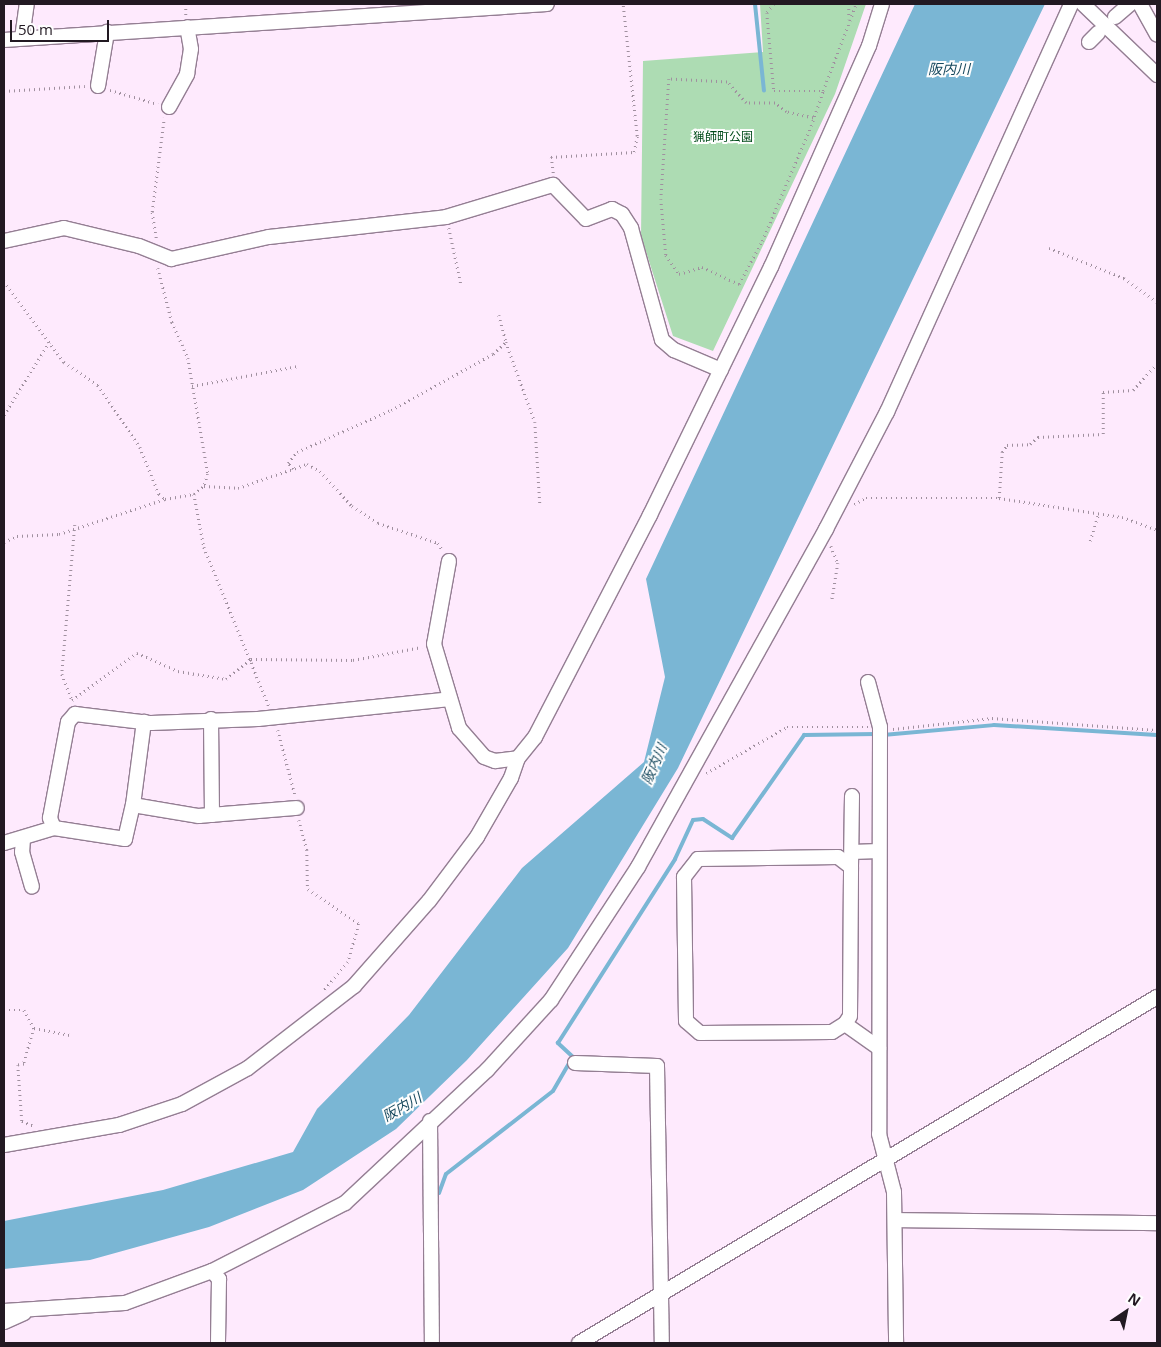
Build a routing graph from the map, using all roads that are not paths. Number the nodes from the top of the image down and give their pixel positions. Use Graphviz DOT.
graph roads {
  1 [pos="27,4"];
  2 [pos="547,4"];
  3 [pos="882,4"];
  4 [pos="1071,4"];
  5 [pos="1083,4"];
  6 [pos="1130,4"];
  7 [pos="1140,4"];
  8 [pos="1115,17"];
  9 [pos="186,27"];
  10 [pos="107,32"];
  11 [pos="1157,35"];
  12 [pos="22,38"];
  13 [pos="4,43"];
  14 [pos="1157,75"];
  15 [pos="98,86"];
  16 [pos="169,107"];
  17 [pos="4,241"];
  18 [pos="721,370"];
  19 [pos="449,561"];
  20 [pos="868,682"];
  21 [pos="450,699"];
  22 [pos="210,720"];
  23 [pos="144,722"];
  24 [pos="518,758"];
  25 [pos="852,796"];
  26 [pos="133,805"];
  27 [pos="297,808"];
  28 [pos="212,815"];
  29 [pos="54,828"];
  30 [pos="23,839"];
  31 [pos="4,843"];
  32 [pos="880,851"];
  33 [pos="852,852"];
  34 [pos="852,867"];
  35 [pos="32,887"];
  36 [pos="1157,997"];
  37 [pos="845,1024"];
  38 [pos="879,1048"];
  39 [pos="575,1063"];
  40 [pos="430,1121"];
  41 [pos="4,1144"];
  42 [pos="884,1162"];
  43 [pos="896,1220"];
  44 [pos="1157,1223"];
  45 [pos="212,1271"];
  46 [pos="662,1292"];
  47 [pos="32,1309"];
  48 [pos="4,1311"];
  49 [pos="4,1322"];
  50 [pos="218,1343"];
  51 [pos="432,1343"];
  52 [pos="579,1343"];
  53 [pos="662,1343"];
  54 [pos="896,1343"];
  1 -- 12 [label="street"];
  2 -- 9 [label="street"];
  3 -- 18 [label="street"];
  4 -- 40 [label="street"];
  5 -- 14 [label="street"];
  6 -- 8 [label="street"];
  7 -- 11 [label="street"];
  9 -- 10 [label="street"];
  9 -- 16 [label="street"];
  10 -- 12 [label="street"];
  10 -- 15 [label="street"];
  12 -- 13 [label="street"];
  17 -- 18 [label="street"];
  18 -- 24 [label="street"];
  19 -- 21 [label="street"];
  20 -- 32 [label="street"];
  21 -- 22 [label="street"];
  21 -- 24 [label="street"];
  22 -- 23 [label="street"];
  22 -- 28 [label="street"];
  23 -- 26 [label="street"];
  23 -- 29 [label="street"];
  24 -- 41 [label="street"];
  25 -- 33 [label="street"];
  26 -- 28 [label="street"];
  26 -- 29 [label="street"];
  27 -- 28 [label="street"];
  29 -- 30 [label="street"];
  30 -- 31 [label="street"];
  30 -- 35 [label="street"];
  32 -- 33 [label="street"];
  32 -- 38 [label="street"];
  33 -- 34 [label="street"];
  34 -- 37 [label="street"];
  34 -- 37 [label="street"];
  36 -- 42 [label="street"];
  37 -- 38 [label="street"];
  38 -- 42 [label="street"];
  39 -- 46 [label="street"];
  40 -- 45 [label="street"];
  40 -- 51 [label="street"];
  42 -- 43 [label="street"];
  42 -- 46 [label="street"];
  43 -- 44 [label="street"];
  43 -- 54 [label="street"];
  45 -- 47 [label="street"];
  45 -- 50 [label="street"];
  46 -- 52 [label="street"];
  46 -- 53 [label="street"];
  47 -- 48 [label="street"];
  47 -- 49 [label="street"];
}
